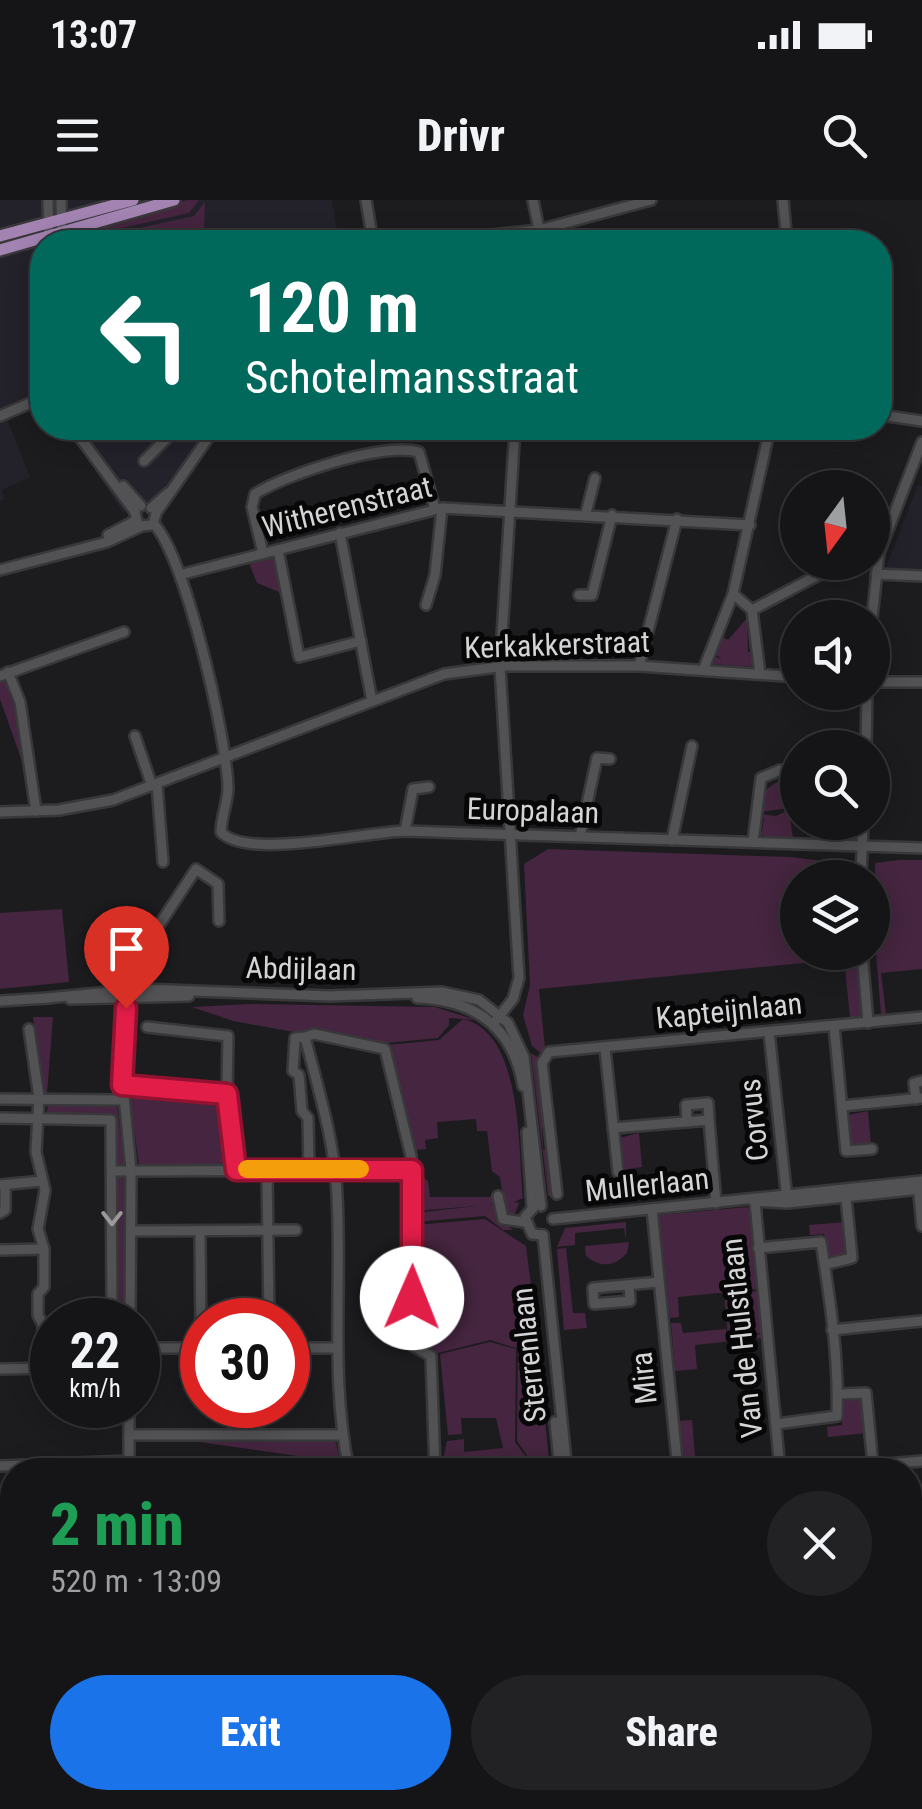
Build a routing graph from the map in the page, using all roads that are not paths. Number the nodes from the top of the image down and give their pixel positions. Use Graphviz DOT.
graph roads {
  1 [pos="48,200"];
  2 [pos="60,200"];
  3 [pos="133,200"];
  4 [pos="174,200"];
  5 [pos="366,200"];
  6 [pos="533,200"];
  7 [pos="651,200"];
  8 [pos="783,200"];
  9 [pos="48,230"];
  10 [pos="61,230"];
  11 [pos="66,230"];
  12 [pos="68,230"];
  13 [pos="371,230"];
  14 [pos="539,230"];
  15 [pos="787,230"];
  16 [pos="30,235"];
  17 [pos="0,236"];
  18 [pos="30,240"];
  19 [pos="0,250"];
  20 [pos="30,403"];
  21 [pos="0,416"];
  22 [pos="892,416"];
  23 [pos="921,420"];
  24 [pos="81,440"];
  25 [pos="165,440"];
  26 [pos="207,440"];
  27 [pos="513,440"];
  28 [pos="768,440"];
  29 [pos="922,442"];
  30 [pos="144,461"];
  31 [pos="917,474"];
  32 [pos="595,478"];
  33 [pos="510,508"];
  34 [pos="438,509"];
  35 [pos="586,513"];
  36 [pos="612,515"];
  37 [pos="145,518"];
  38 [pos="677,520"];
  39 [pos="750,524"];
  40 [pos="890,525"];
  41 [pos="340,532"];
  42 [pos="278,550"];
  43 [pos="263,553"];
  44 [pos="0,570"];
  45 [pos="183,574"];
  46 [pos="890,575"];
  47 [pos="922,576"];
  48 [pos="809,580"];
  49 [pos="734,594"];
  50 [pos="580,595"];
  51 [pos="426,604"];
  52 [pos="752,610"];
  53 [pos="124,632"];
  54 [pos="361,641"];
  55 [pos="639,666"];
  56 [pos="500,667"];
  57 [pos="704,668"];
  58 [pos="4,674"];
  59 [pos="760,674"];
  60 [pos="780,676"];
  61 [pos="890,682"];
  62 [pos="922,682"];
  63 [pos="372,701"];
  64 [pos="136,736"];
  65 [pos="692,746"];
  66 [pos="225,760"];
  67 [pos="610,760"];
  68 [pos="780,770"];
  69 [pos="154,785"];
  70 [pos="429,787"];
  71 [pos="36,811"];
  72 [pos="0,812"];
  73 [pos="406,831"];
  74 [pos="510,835"];
  75 [pos="580,836"];
  76 [pos="672,840"];
  77 [pos="862,840"];
  78 [pos="753,842"];
  79 [pos="862,846"];
  80 [pos="922,848"];
  81 [pos="862,860"];
  82 [pos="164,862"];
  83 [pos="219,921"];
  84 [pos="864,970"];
  85 [pos="126,993"];
  86 [pos="0,1000"];
  87 [pos="922,1017"];
  88 [pos="497,1018"];
  89 [pos="868,1023"];
  90 [pos="834,1026"];
  91 [pos="147,1027"];
  92 [pos="29,1030"];
  93 [pos="770,1032"];
  94 [pos="305,1037"];
  95 [pos="604,1048"];
  96 [pos="314,1072"];
  97 [pos="299,1075"];
  98 [pos="922,1081"];
  99 [pos="122,1085"];
  100 [pos="227,1094"];
  101 [pos="39,1097"];
  102 [pos="0,1099"];
  103 [pos="919,1099"];
  104 [pos="124,1100"];
  105 [pos="842,1106"];
  106 [pos="323,1114"];
  107 [pos="0,1118"];
  108 [pos="40,1118"];
  109 [pos="308,1118"];
  110 [pos="710,1120"];
  111 [pos="687,1122"];
  112 [pos="613,1128"];
  113 [pos="872,1149"];
  114 [pos="268,1169"];
  115 [pos="308,1169"];
  116 [pos="334,1169"];
  117 [pos="112,1170"];
  118 [pos="131,1170"];
  119 [pos="236,1170"];
  120 [pos="412,1170"];
  121 [pos="618,1172"];
  122 [pos="42,1181"];
  123 [pos="920,1185"];
  124 [pos="2,1186"];
  125 [pos="557,1194"];
  126 [pos="498,1196"];
  127 [pos="787,1198"];
  128 [pos="846,1198"];
  129 [pos="750,1201"];
  130 [pos="716,1202"];
  131 [pos="537,1207"];
  132 [pos="652,1209"];
  133 [pos="0,1213"];
  134 [pos="553,1220"];
  135 [pos="524,1222"];
  136 [pos="922,1226"];
  137 [pos="268,1230"];
  138 [pos="296,1230"];
  139 [pos="131,1231"];
  140 [pos="200,1231"];
  141 [pos="540,1235"];
  142 [pos="758,1248"];
  143 [pos="0,1250"];
  144 [pos="44,1254"];
  145 [pos="828,1264"];
  146 [pos="660,1282"];
  147 [pos="629,1285"];
  148 [pos="38,1298"];
  149 [pos="112,1298"];
  150 [pos="130,1298"];
  151 [pos="201,1298"];
  152 [pos="269,1298"];
  153 [pos="922,1321"];
  154 [pos="832,1330"];
  155 [pos="310,1348"];
  156 [pos="336,1348"];
  157 [pos="30,1368"];
  158 [pos="0,1369"];
  159 [pos="840,1394"];
  160 [pos="776,1424"];
  161 [pos="129,1428"];
  162 [pos="129,1435"];
  163 [pos="342,1435"];
  164 [pos="129,1458"];
  165 [pos="347,1458"];
  166 [pos="435,1458"];
  167 [pos="562,1458"];
  168 [pos="677,1458"];
  169 [pos="779,1458"];
  170 [pos="873,1458"];
  1 -- 9 [label="street"];
  2 -- 10 [label="street"];
  3 -- 11 [label="main road"];
  4 -- 12 [label="main road"];
  5 -- 13 [label="street"];
  6 -- 14 [label="street"];
  7 -- 14 [label="street"];
  8 -- 15 [label="street"];
  16 -- 17 [label="main road"];
  18 -- 19 [label="main road"];
  20 -- 21 [label="street"];
  22 -- 23 [label="street"];
  24 -- 37 [label="street"];
  25 -- 30 [label="street"];
  26 -- 37 [label="street"];
  27 -- 33 [label="street"];
  28 -- 39 [label="street"];
  29 -- 31 [label="street"];
  31 -- 40 [label="street"];
  32 -- 35 [label="street"];
  33 -- 34 [label="street, Witherenstraat"];
  33 -- 35 [label="street, Witherenstraat"];
  33 -- 56 [label="street"];
  34 -- 41 [label="street, Witherenstraat"];
  34 -- 43 [label="street"];
  34 -- 51 [label="street"];
  35 -- 36 [label="street, Witherenstraat"];
  36 -- 38 [label="street, Witherenstraat"];
  36 -- 50 [label="street"];
  37 -- 44 [label="street"];
  37 -- 45 [label="street"];
  38 -- 39 [label="street, Witherenstraat"];
  38 -- 55 [label="street"];
  39 -- 49 [label="street"];
  41 -- 42 [label="street, Witherenstraat"];
  41 -- 54 [label="street"];
  42 -- 43 [label="street, Witherenstraat"];
  42 -- 54 [label="street"];
  43 -- 45 [label="street, Witherenstraat"];
  45 -- 66 [label="street"];
  46 -- 47 [label="street"];
  48 -- 52 [label="street"];
  49 -- 52 [label="street"];
  49 -- 57 [label="street"];
  52 -- 59 [label="street"];
  53 -- 58 [label="street"];
  54 -- 63 [label="street"];
  55 -- 56 [label="street, Kerkakkerstraat"];
  55 -- 57 [label="street, Kerkakkerstraat"];
  56 -- 63 [label="street, Kerkakkerstraat"];
  56 -- 74 [label="street"];
  57 -- 59 [label="street, Kerkakkerstraat"];
  58 -- 71 [label="street"];
  59 -- 60 [label="street, Kerkakkerstraat"];
  61 -- 62 [label="street"];
  63 -- 66 [label="street, Kerkakkerstraat"];
  64 -- 69 [label="street"];
  65 -- 76 [label="street"];
  66 -- 69 [label="street, Kerkakkerstraat"];
  66 -- 73 [label="street, Europalaan"];
  67 -- 75 [label="street"];
  68 -- 78 [label="street"];
  69 -- 71 [label="street, Kerkakkerstraat"];
  69 -- 82 [label="street"];
  70 -- 73 [label="street"];
  71 -- 72 [label="street, Kerkakkerstraat"];
  73 -- 74 [label="street, Europalaan"];
  74 -- 75 [label="street, Europalaan"];
  74 -- 88 [label="street"];
  75 -- 76 [label="street, Europalaan"];
  76 -- 78 [label="street, Europalaan"];
  77 -- 79 [label="street"];
  78 -- 79 [label="street, Europalaan"];
  79 -- 80 [label="street, Europalaan"];
  79 -- 81 [label="street"];
  83 -- 85 [label="street"];
  84 -- 89 [label="street"];
  85 -- 86 [label="street, Abdijlaan"];
  85 -- 88 [label="street, Abdijlaan"];
  85 -- 99 [label="street"];
  87 -- 89 [label="street, Kapteijnlaan"];
  88 -- 131 [label="street"];
  89 -- 90 [label="street, Kapteijnlaan"];
  90 -- 93 [label="street, Kapteijnlaan"];
  90 -- 105 [label="street"];
  91 -- 100 [label="street"];
  92 -- 101 [label="street"];
  93 -- 95 [label="street, Kapteijnlaan"];
  93 -- 127 [label="street, Corvus"];
  94 -- 96 [label="street"];
  94 -- 97 [label="street"];
  94 -- 120 [label="street"];
  95 -- 112 [label="street"];
  95 -- 125 [label="street, Kapteijnlaan"];
  96 -- 97 [label="street"];
  96 -- 106 [label="street"];
  97 -- 109 [label="street"];
  98 -- 103 [label="street"];
  99 -- 100 [label="street"];
  99 -- 104 [label="street"];
  100 -- 119 [label="street"];
  101 -- 102 [label="street"];
  101 -- 104 [label="street"];
  101 -- 108 [label="street"];
  103 -- 105 [label="street"];
  104 -- 118 [label="street"];
  105 -- 113 [label="street"];
  106 -- 109 [label="street"];
  106 -- 116 [label="street"];
  107 -- 108 [label="street"];
  108 -- 117 [label="street"];
  108 -- 122 [label="street"];
  109 -- 115 [label="street"];
  110 -- 111 [label="street"];
  110 -- 111 [label="street"];
  110 -- 130 [label="street"];
  111 -- 112 [label="street"];
  112 -- 121 [label="street"];
  114 -- 115 [label="street"];
  114 -- 119 [label="street"];
  114 -- 137 [label="street"];
  115 -- 116 [label="street"];
  116 -- 120 [label="street"];
  116 -- 156 [label="street"];
  117 -- 118 [label="street"];
  117 -- 149 [label="street, one-way"];
  118 -- 119 [label="street"];
  118 -- 139 [label="street"];
  120 -- 166 [label="street"];
  122 -- 124 [label="street"];
  122 -- 144 [label="street"];
  123 -- 127 [label="street, Mullerlaan"];
  123 -- 128 [label="street, Mullerlaan"];
  123 -- 136 [label="street"];
  124 -- 133 [label="street"];
  126 -- 135 [label="street"];
  127 -- 128 [label="street, Mullerlaan"];
  127 -- 129 [label="street, Mullerlaan"];
  128 -- 145 [label="street"];
  129 -- 130 [label="street, Mullerlaan"];
  129 -- 142 [label="street, Van de Hulstlaan"];
  130 -- 132 [label="street, Mullerlaan"];
  131 -- 134 [label="street"];
  131 -- 135 [label="street"];
  132 -- 134 [label="street, Mullerlaan"];
  132 -- 146 [label="street, Mira"];
  134 -- 141 [label="street"];
  135 -- 141 [label="street"];
  137 -- 138 [label="street"];
  137 -- 140 [label="street"];
  137 -- 152 [label="street"];
  139 -- 140 [label="street"];
  139 -- 150 [label="street"];
  140 -- 151 [label="street"];
  141 -- 167 [label="street, Sterrenlaan"];
  142 -- 145 [label="street"];
  142 -- 160 [label="street, Van de Hulstlaan"];
  143 -- 144 [label="street"];
  144 -- 148 [label="street"];
  145 -- 154 [label="street"];
  146 -- 147 [label="street"];
  146 -- 168 [label="street, Mira"];
  153 -- 154 [label="street"];
  154 -- 159 [label="street"];
  155 -- 156 [label="street"];
  156 -- 163 [label="street"];
  157 -- 158 [label="street"];
  159 -- 160 [label="street"];
  159 -- 170 [label="street"];
  160 -- 169 [label="street, Van de Hulstlaan"];
  161 -- 162 [label="street"];
  162 -- 163 [label="street"];
  162 -- 164 [label="street"];
  163 -- 165 [label="street"];
}
